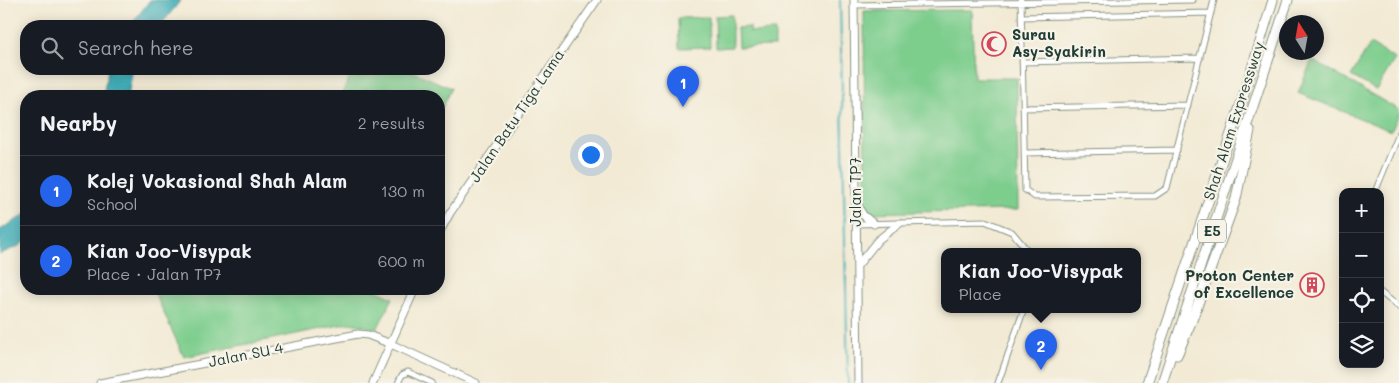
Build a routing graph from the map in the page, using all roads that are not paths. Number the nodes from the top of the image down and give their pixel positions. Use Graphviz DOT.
graph roads {
  1 [pos="597,0"];
  2 [pos="1192,0"];
  3 [pos="1214,0"];
  4 [pos="1273,0"];
  5 [pos="1288,0"];
  6 [pos="1021,1"];
  7 [pos="869,2"];
  8 [pos="854,3"];
  9 [pos="1211,13"];
  10 [pos="1021,17"];
  11 [pos="1200,58"];
  12 [pos="1022,62"];
  13 [pos="1262,79"];
  14 [pos="1188,105"];
  15 [pos="1023,108"];
  16 [pos="1399,134"];
  17 [pos="1177,150"];
  18 [pos="1024,153"];
  19 [pos="1377,188"];
  20 [pos="856,203"];
  21 [pos="445,222"];
  22 [pos="900,223"];
  23 [pos="856,224"];
  24 [pos="874,224"];
  25 [pos="1025,248"];
  26 [pos="857,266"];
  27 [pos="412,295"];
  28 [pos="1384,295"];
  29 [pos="1399,307"];
  30 [pos="1023,313"];
  31 [pos="391,344"];
  32 [pos="464,381"];
  33 [pos="100,383"];
  34 [pos="373,383"];
  35 [pos="398,383"];
  36 [pos="432,383"];
  37 [pos="476,383"];
  38 [pos="858,383"];
  39 [pos="998,383"];
  40 [pos="1147,383"];
  41 [pos="1162,383"];
  42 [pos="1167,383"];
  1 -- 21 [label="street, Jalan Batu Tiga Lama"];
  2 -- 6 [label="street"];
  3 -- 9 [label="street"];
  4 -- 40 [label="highway, Shah Alam Expressway / E5"];
  5 -- 13 [label="highway, Shah Alam Expressway / E5"];
  6 -- 7 [label="street"];
  6 -- 10 [label="street"];
  7 -- 8 [label="street"];
  8 -- 20 [label="street, Jalan TP7"];
  9 -- 10 [label="street"];
  9 -- 11 [label="street"];
  10 -- 12 [label="street"];
  11 -- 12 [label="street"];
  11 -- 14 [label="street"];
  12 -- 15 [label="street"];
  13 -- 41 [label="highway, Shah Alam Expressway / E5"];
  13 -- 42 [label="highway"];
  14 -- 15 [label="street"];
  14 -- 17 [label="street"];
  15 -- 18 [label="street"];
  16 -- 19 [label="street"];
  17 -- 18 [label="street"];
  17 -- 18 [label="street"];
  20 -- 23 [label="street, Jalan TP7"];
  20 -- 24 [label="street"];
  22 -- 24 [label="street, Jalan TP7"];
  22 -- 25 [label="street, Jalan TP7"];
  22 -- 26 [label="street"];
  23 -- 24 [label="street, Jalan TP7"];
  23 -- 26 [label="street, Jalan TP7"];
  26 -- 38 [label="street, Jalan TP7"];
  27 -- 31 [label="street"];
  28 -- 29 [label="street"];
  30 -- 39 [label="street"];
  31 -- 32 [label="street"];
  31 -- 33 [label="street, Jalan SU 4"];
  31 -- 34 [label="street"];
  32 -- 37 [label="street"];
  35 -- 36 [label="street"];
}
